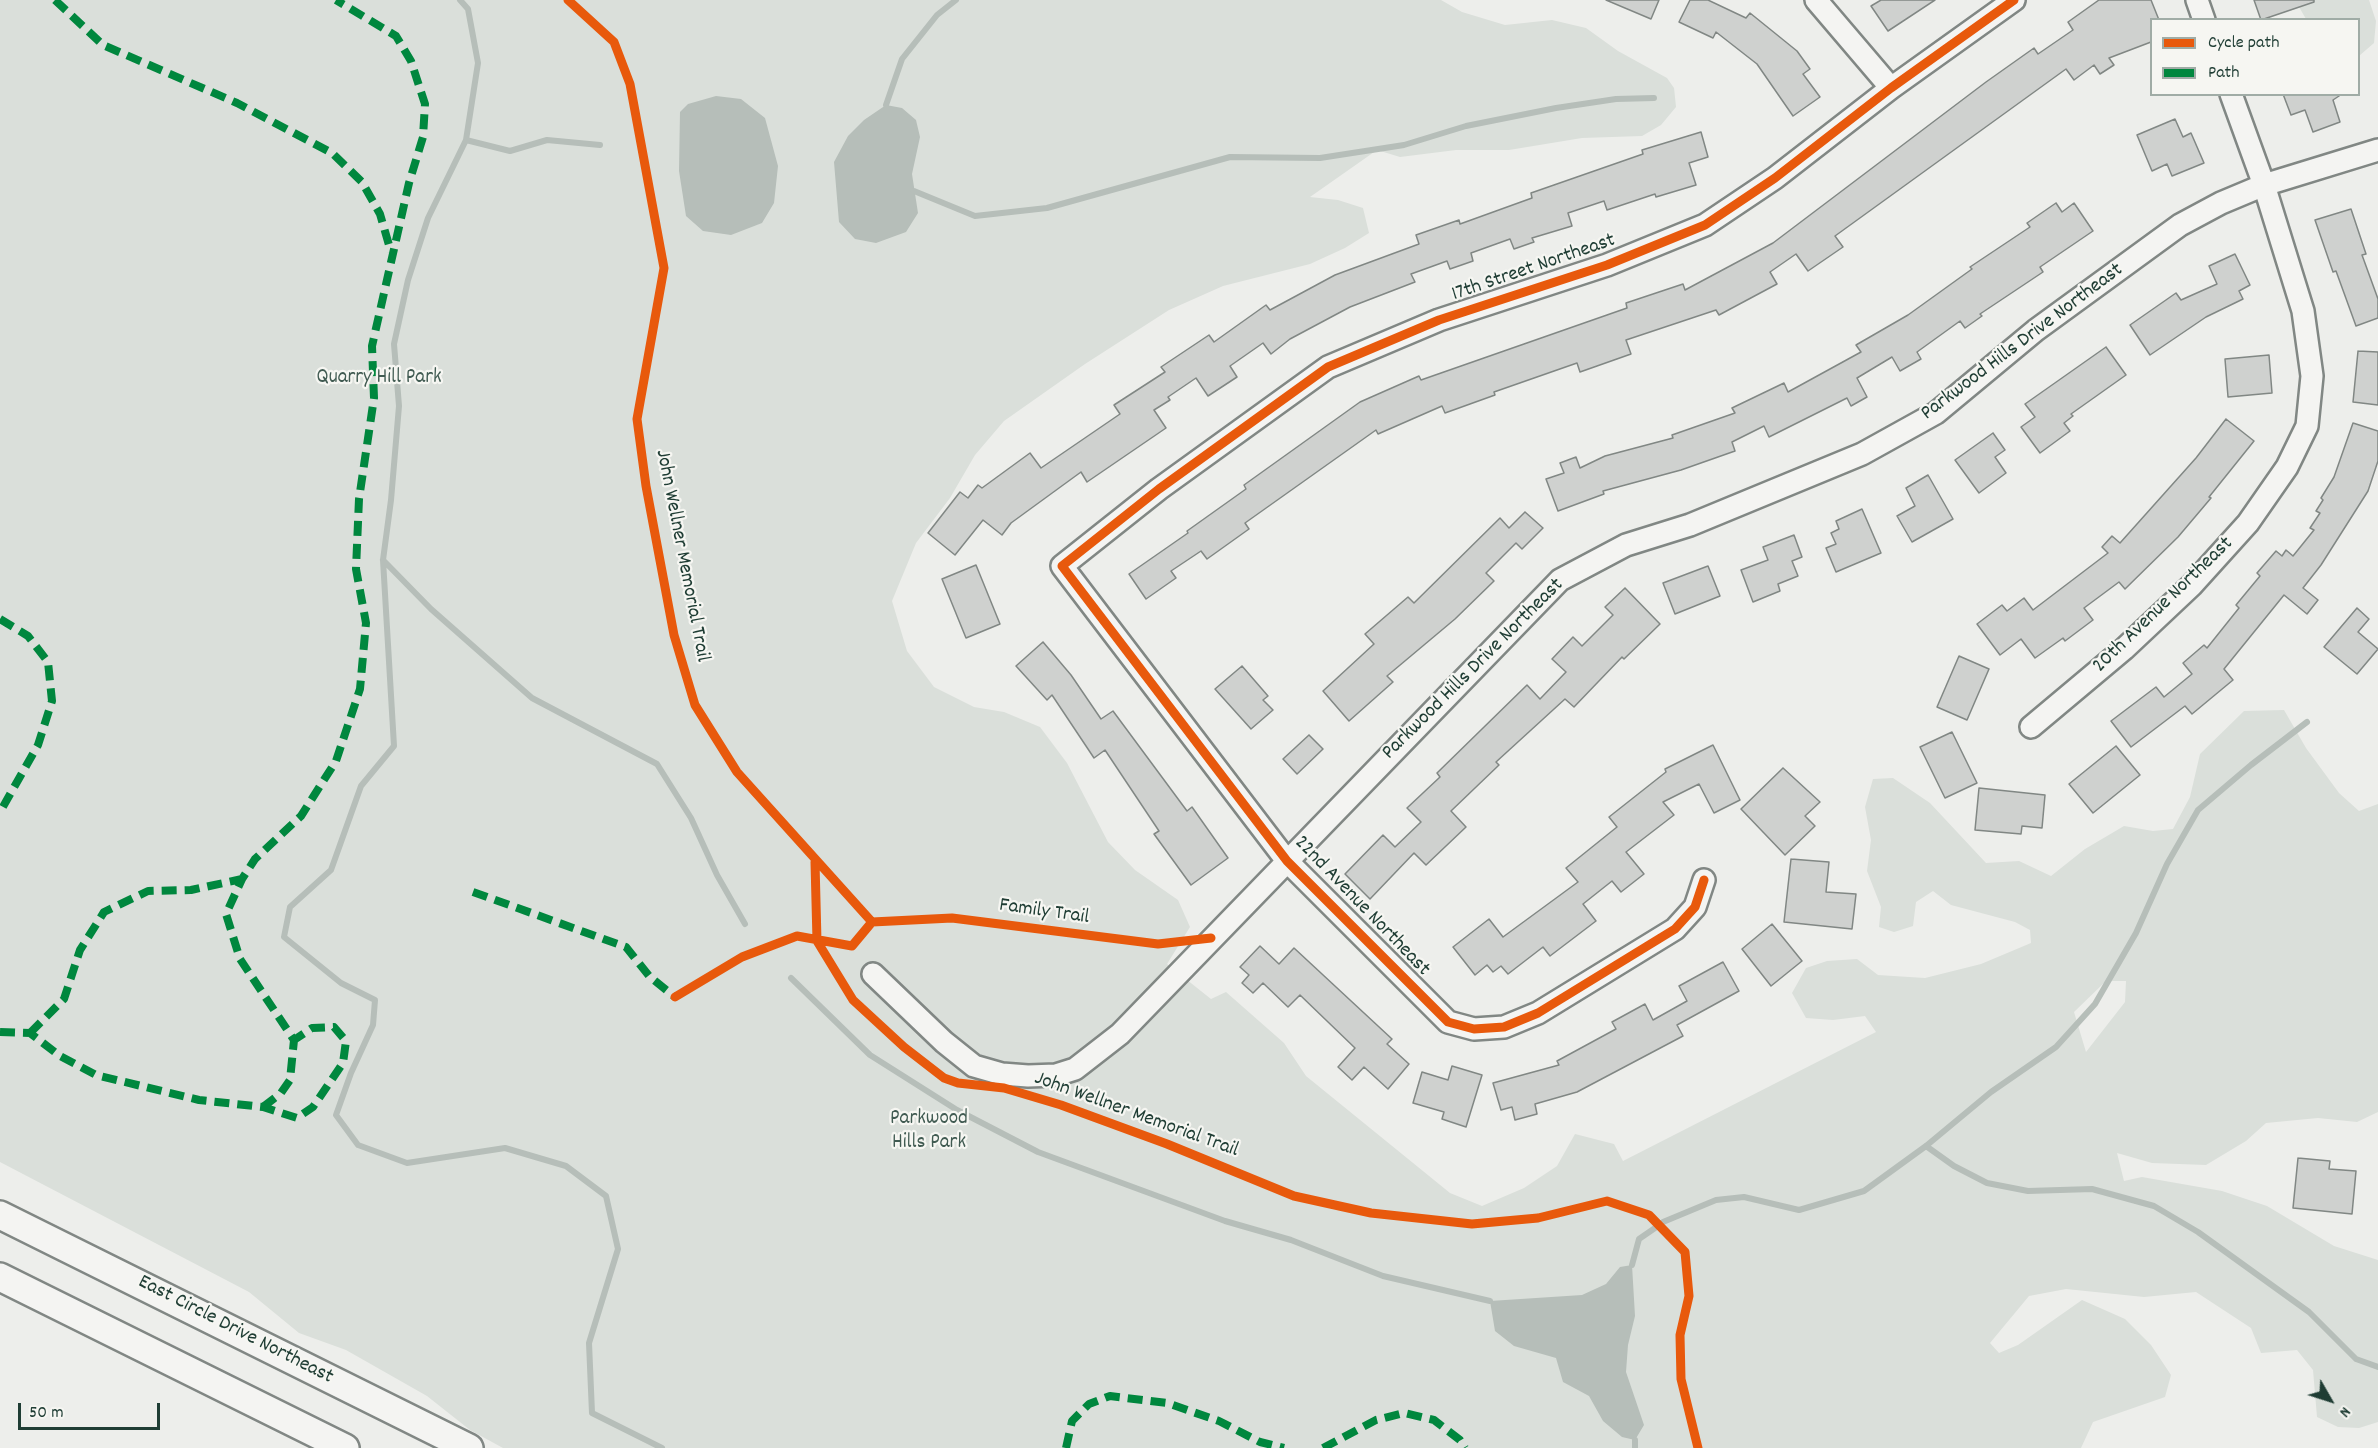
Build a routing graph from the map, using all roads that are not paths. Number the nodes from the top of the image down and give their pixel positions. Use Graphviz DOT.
graph roads {
  1 [pos="1816,0"];
  2 [pos="2014,0"];
  3 [pos="2197,0"];
  4 [pos="2203,18"];
  5 [pos="1891,88"];
  6 [pos="2232,96"];
  7 [pos="2378,150"];
  8 [pos="2264,185"];
  9 [pos="1062,566"];
  10 [pos="2031,727"];
  11 [pos="1287,861"];
  12 [pos="1704,880"];
  13 [pos="873,974"];
  14 [pos="0,1215"];
  15 [pos="0,1277"];
  16 [pos="345,1448"];
  17 [pos="469,1448"];
  1 -- 5 [label="street"];
  2 -- 5 [label="street, 17th Street Northeast"];
  3 -- 4 [label="street"];
  5 -- 9 [label="street, 17th Street Northeast"];
  6 -- 8 [label="street, 20th Avenue Northeast"];
  7 -- 8 [label="street, Parkwood Hills Drive Northeast"];
  8 -- 10 [label="street, 20th Avenue Northeast"];
  8 -- 11 [label="street, Parkwood Hills Drive Northeast"];
  9 -- 11 [label="street, 22nd Avenue Northeast"];
  11 -- 12 [label="street, 22nd Avenue Northeast"];
  11 -- 13 [label="street, Parkwood Hills Drive Northeast"];
  14 -- 17 [label="main road, East Circle Drive Northeast"];
  15 -- 16 [label="main road"];
}
